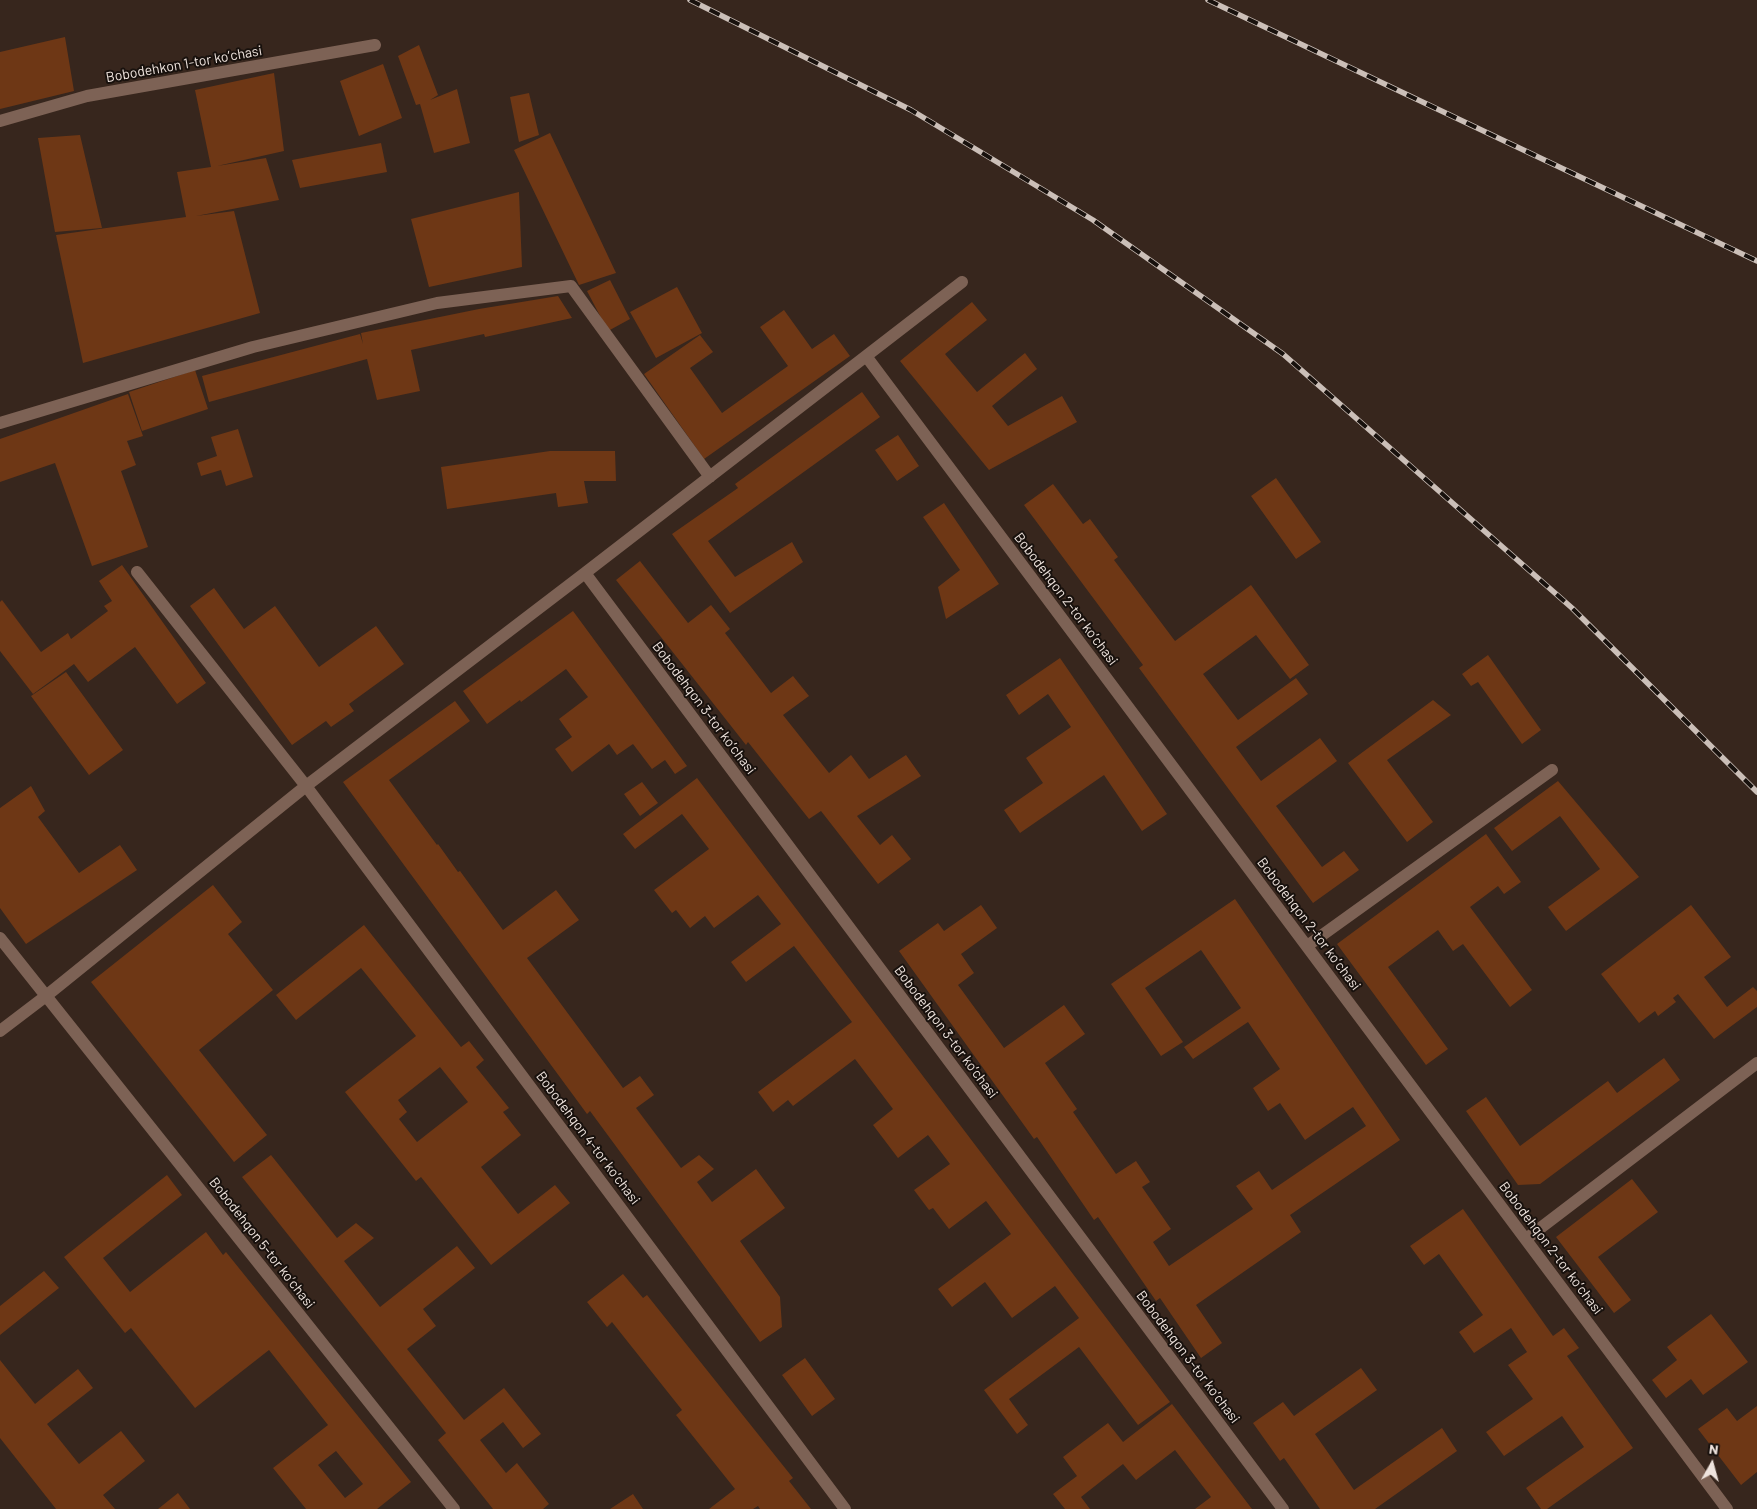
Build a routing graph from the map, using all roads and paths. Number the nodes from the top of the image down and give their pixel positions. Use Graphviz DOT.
graph roads {
  1 [pos="375,45"];
  2 [pos="0,121"];
  3 [pos="962,282"];
  4 [pos="866,356"];
  5 [pos="0,422"];
  6 [pos="710,477"];
  7 [pos="137,572"];
  8 [pos="585,573"];
  9 [pos="1552,770"];
  10 [pos="306,786"];
  11 [pos="0,938"];
  12 [pos="1307,946"];
  13 [pos="46,996"];
  14 [pos="0,1031"];
  15 [pos="1757,1063"];
  16 [pos="1526,1239"];
  17 [pos="454,1509"];
  18 [pos="845,1509"];
  19 [pos="1283,1509"];
  20 [pos="1728,1509"];
  1 -- 2 [label="street, Bobodehkon 1-tor koʼchasi"];
  3 -- 4 [label="street"];
  4 -- 6 [label="street"];
  4 -- 12 [label="street, Bobodehqon 2-tor koʼchasi"];
  5 -- 6 [label="street"];
  6 -- 8 [label="street"];
  7 -- 10 [label="street, Bobodehqon 4-tor koʼchasi"];
  8 -- 10 [label="street"];
  8 -- 19 [label="street, Bobodehqon 3-tor koʼchasi"];
  9 -- 12 [label="street"];
  10 -- 13 [label="street"];
  10 -- 18 [label="street, Bobodehqon 4-tor koʼchasi"];
  11 -- 13 [label="street, Bobodehqon 5-tor koʼchasi"];
  12 -- 16 [label="street, Bobodehqon 2-tor koʼchasi"];
  13 -- 14 [label="street"];
  13 -- 17 [label="street, Bobodehqon 5-tor koʼchasi"];
  15 -- 16 [label="street"];
  16 -- 20 [label="street, Bobodehqon 2-tor koʼchasi"];
}
